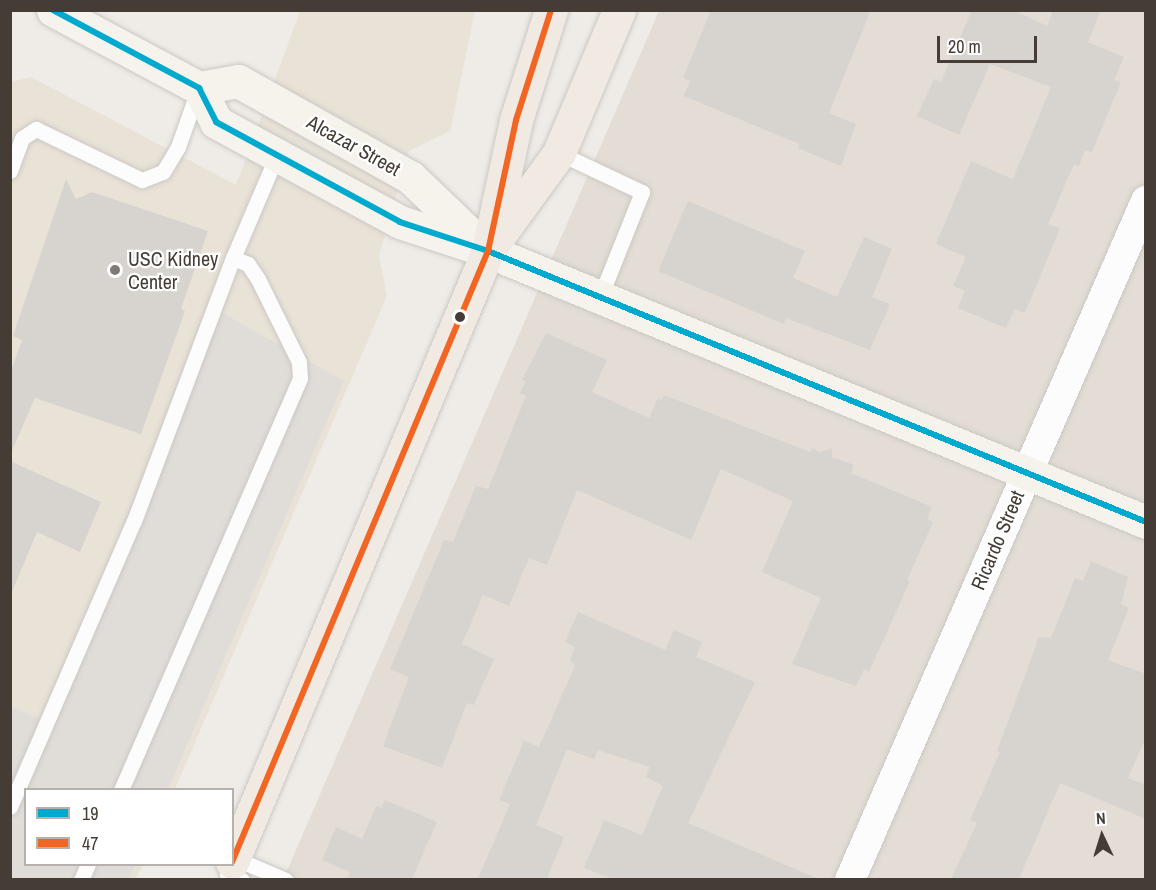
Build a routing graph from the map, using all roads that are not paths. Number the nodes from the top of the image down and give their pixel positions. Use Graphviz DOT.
graph roads {
  1 [pos="53,10"];
  2 [pos="551,10"];
  3 [pos="619,10"];
  4 [pos="199,88"];
  5 [pos="559,153"];
  6 [pos="276,157"];
  7 [pos="10,171"];
  8 [pos="1144,209"];
  9 [pos="488,251"];
  10 [pos="233,258"];
  11 [pos="600,297"];
  12 [pos="1026,472"];
  13 [pos="1146,522"];
  14 [pos="121,788"];
  15 [pos="10,807"];
  16 [pos="234,864"];
  17 [pos="232,869"];
  18 [pos="286,879"];
  19 [pos="850,879"];
  1 -- 4 [label="street"];
  2 -- 9 [label="main road"];
  3 -- 5 [label="main road"];
  4 -- 6 [label="street, Alcazar Street"];
  4 -- 7 [label="lane"];
  4 -- 9 [label="street, Alcazar Street"];
  5 -- 9 [label="main road"];
  5 -- 11 [label="lane"];
  6 -- 9 [label="street, Alcazar Street"];
  6 -- 10 [label="lane"];
  8 -- 12 [label="street, Ricardo Street"];
  9 -- 11 [label="street, Alcazar Street"];
  9 -- 16 [label="main road"];
  10 -- 14 [label="lane"];
  10 -- 15 [label="lane"];
  11 -- 12 [label="street, Alcazar Street"];
  12 -- 13 [label="street, Alcazar Street"];
  12 -- 19 [label="street, Ricardo Street"];
  17 -- 18 [label="lane"];
}
